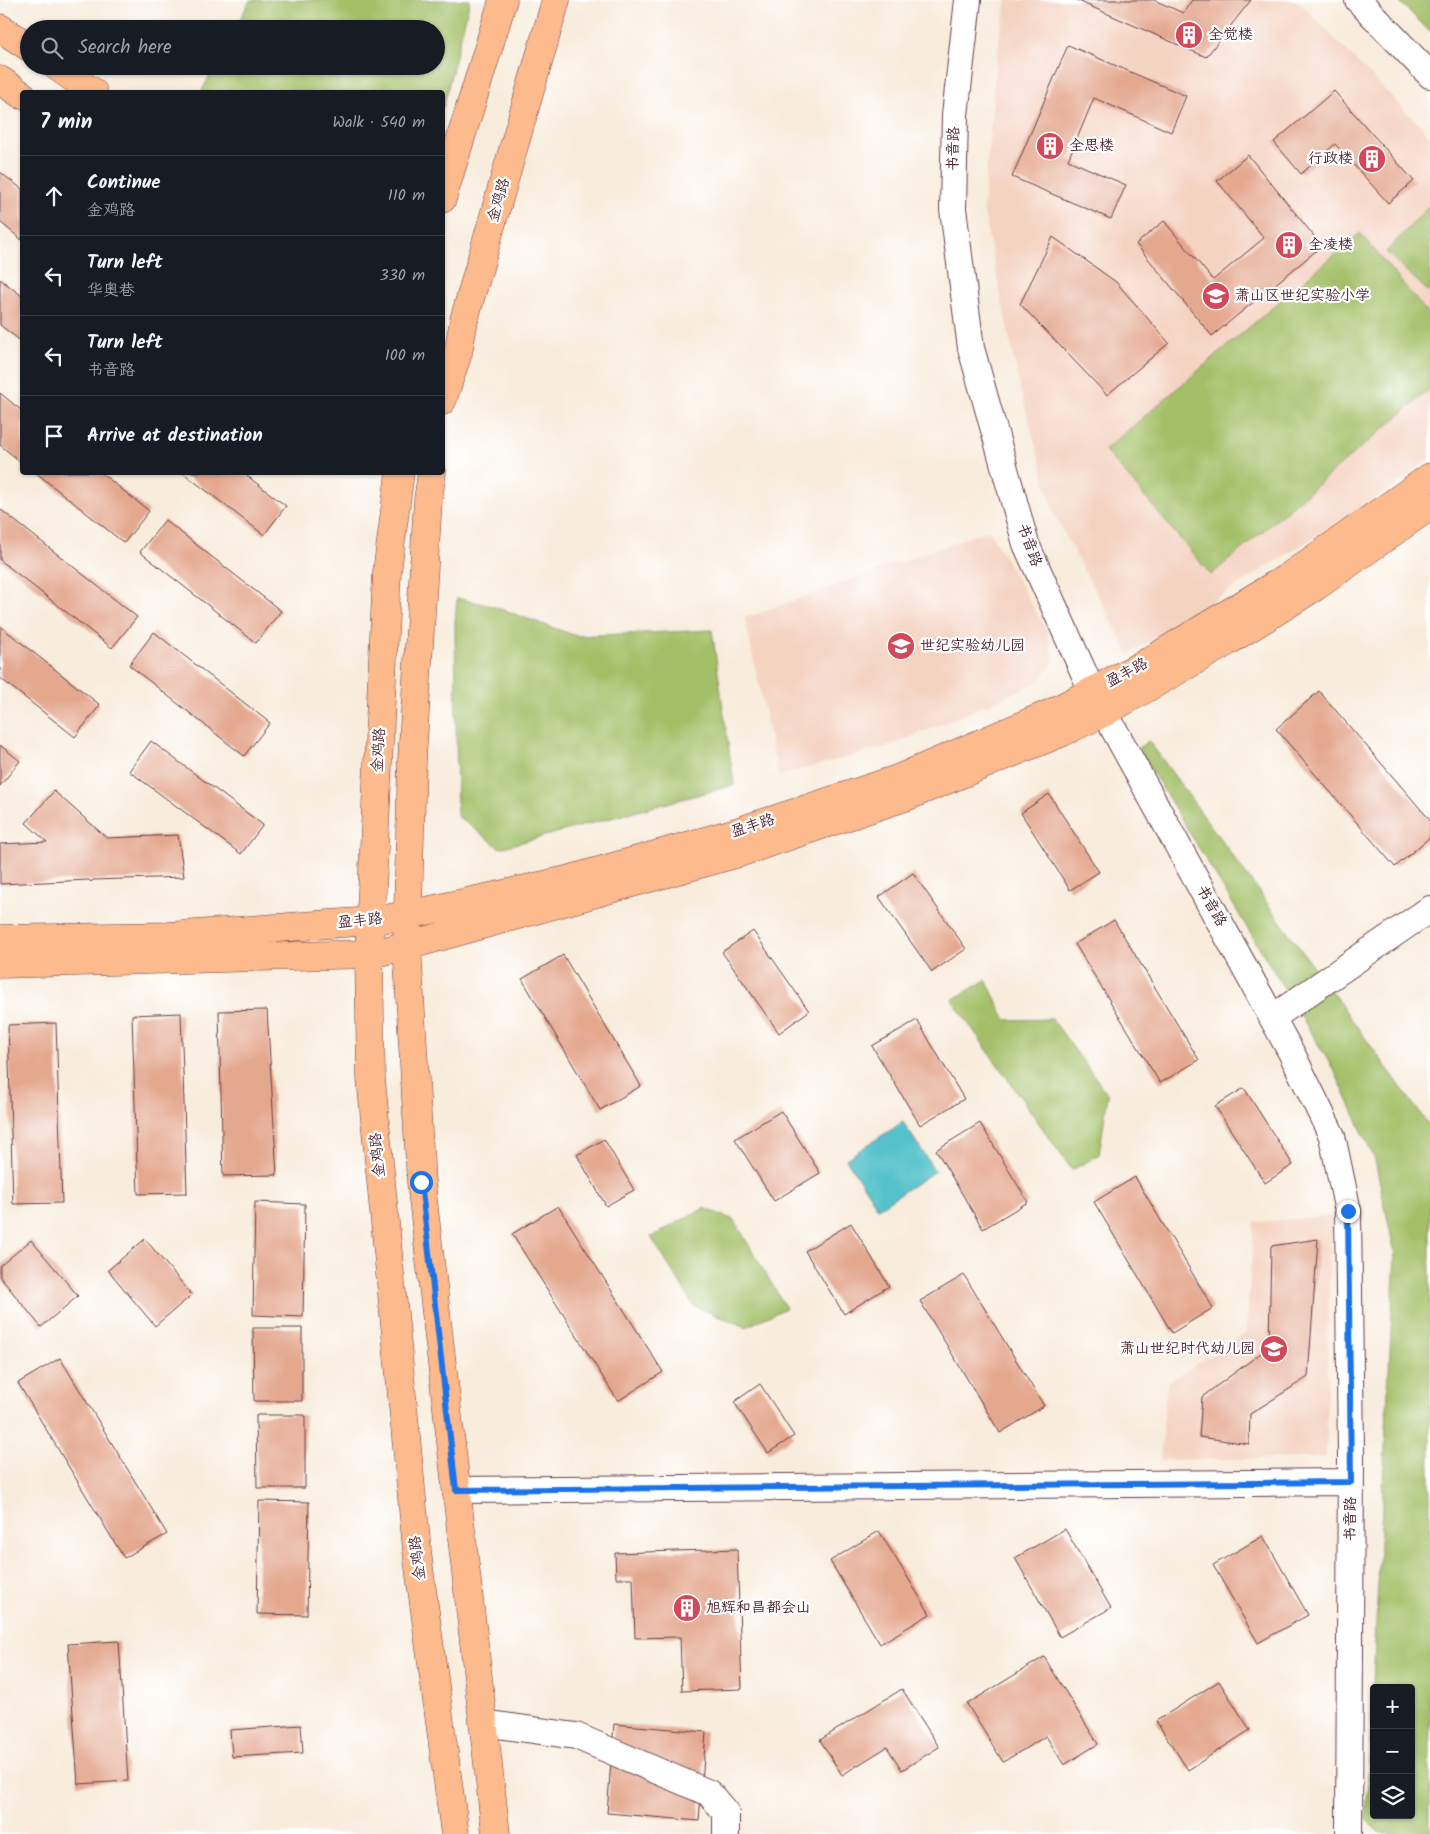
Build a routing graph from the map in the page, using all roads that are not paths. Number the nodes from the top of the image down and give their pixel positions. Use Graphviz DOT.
graph roads {
  1 [pos="503,0"];
  2 [pos="556,0"];
  3 [pos="968,0"];
  4 [pos="1358,0"];
  5 [pos="0,28"];
  6 [pos="20,42"];
  7 [pos="69,75"];
  8 [pos="1430,75"];
  9 [pos="0,80"];
  10 [pos="90,90"];
  11 [pos="20,94"];
  12 [pos="445,189"];
  13 [pos="450,348"];
  14 [pos="445,380"];
  15 [pos="400,475"];
  16 [pos="432,475"];
  17 [pos="1430,477"];
  18 [pos="1430,506"];
  19 [pos="1099,702"];
  20 [pos="1430,908"];
  21 [pos="408,915"];
  22 [pos="371,921"];
  23 [pos="0,939"];
  24 [pos="407,946"];
  25 [pos="369,954"];
  26 [pos="0,964"];
  27 [pos="1272,1018"];
  28 [pos="1351,1482"];
  29 [pos="456,1490"];
  30 [pos="483,1723"];
  31 [pos="455,1834"];
  32 [pos="496,1834"];
  33 [pos="726,1834"];
  34 [pos="1348,1834"];
  1 -- 12 [label="main road"];
  2 -- 13 [label="main road, 金鸡路"];
  3 -- 19 [label="street, 书音路"];
  4 -- 8 [label="street"];
  5 -- 6 [label="main road"];
  7 -- 10 [label="main road"];
  9 -- 11 [label="main road"];
  13 -- 14 [label="main road, 金鸡路"];
  15 -- 22 [label="main road, 金鸡路"];
  16 -- 21 [label="main road"];
  17 -- 19 [label="main road, 盈丰路"];
  18 -- 19 [label="main road, 盈丰路"];
  19 -- 21 [label="main road, 盈丰路"];
  19 -- 24 [label="main road, 盈丰路"];
  19 -- 27 [label="street, 书音路"];
  20 -- 27 [label="street"];
  21 -- 22 [label="main road, 盈丰路"];
  21 -- 24 [label="main road"];
  22 -- 23 [label="main road, 盈丰路"];
  22 -- 25 [label="main road, 金鸡路"];
  24 -- 25 [label="main road, 盈丰路"];
  24 -- 29 [label="main road"];
  25 -- 26 [label="main road, 盈丰路"];
  25 -- 31 [label="main road, 金鸡路"];
  27 -- 28 [label="street, 书音路"];
  28 -- 29 [label="street"];
  28 -- 34 [label="street, 书音路"];
  29 -- 30 [label="main road"];
  30 -- 32 [label="main road"];
  30 -- 33 [label="street"];
}
